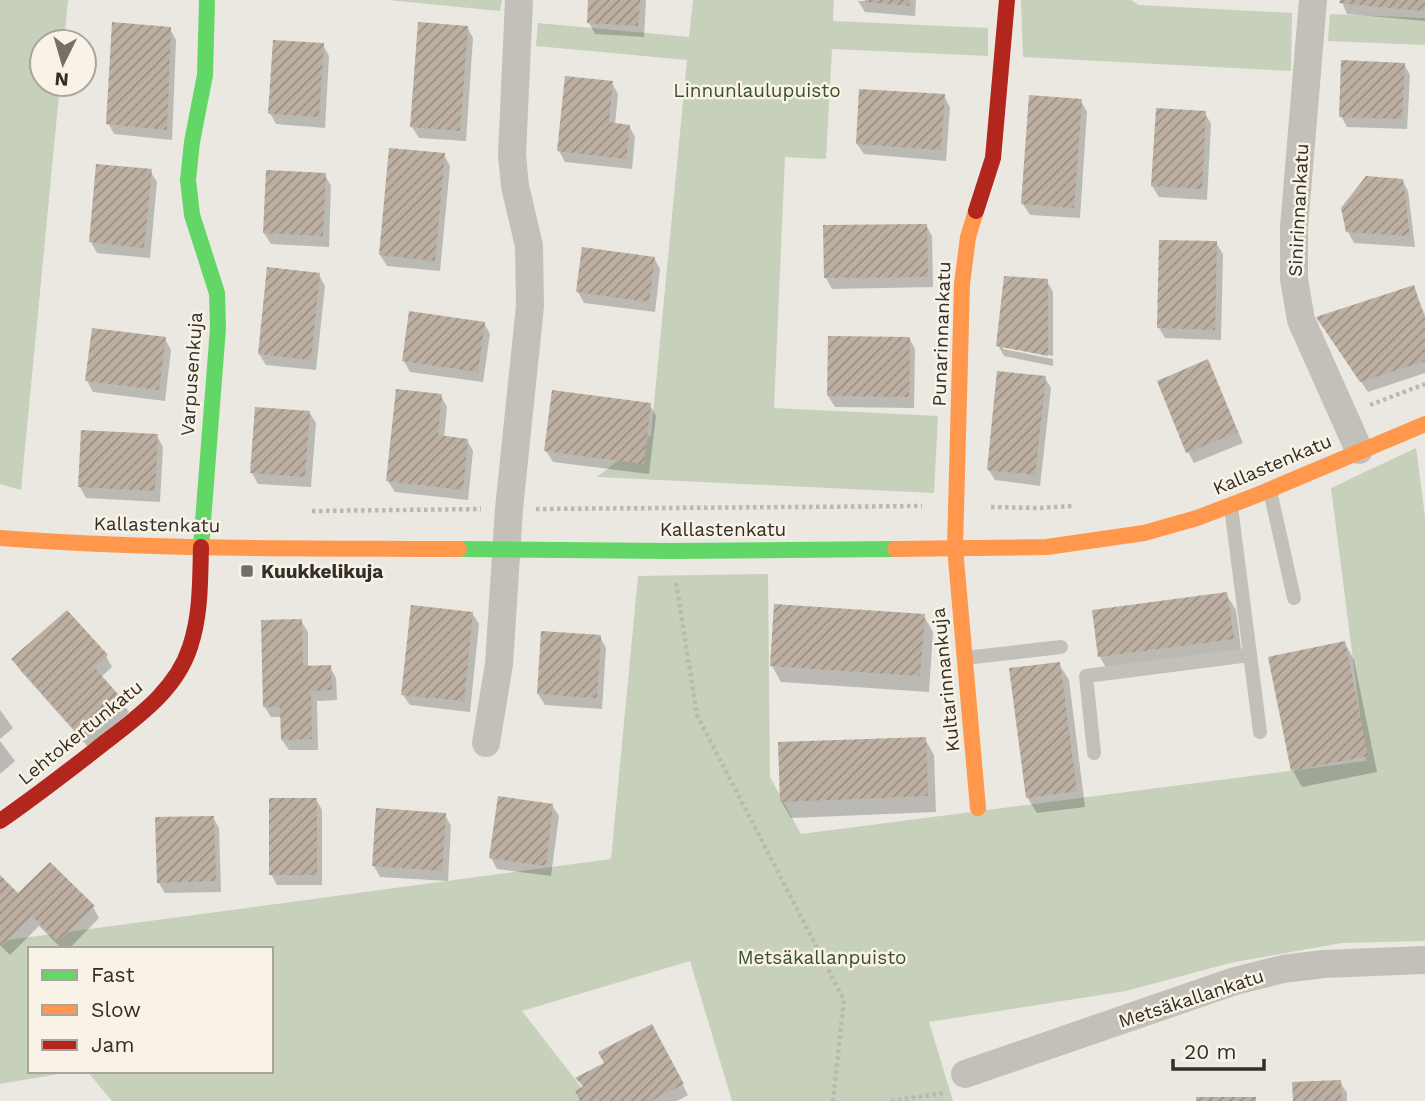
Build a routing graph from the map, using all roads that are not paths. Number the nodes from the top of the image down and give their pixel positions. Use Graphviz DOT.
graph roads {
  1 [pos="208,0"];
  2 [pos="519,0"];
  3 [pos="1007,0"];
  4 [pos="1313,0"];
  5 [pos="1425,424"];
  6 [pos="1359,450"];
  7 [pos="1270,489"];
  8 [pos="1230,505"];
  9 [pos="0,538"];
  10 [pos="202,547"];
  11 [pos="955,548"];
  12 [pos="507,549"];
  13 [pos="1294,598"];
  14 [pos="1060,646"];
  15 [pos="1250,654"];
  16 [pos="964,658"];
  17 [pos="1261,732"];
  18 [pos="486,743"];
  19 [pos="1094,752"];
  20 [pos="978,808"];
  21 [pos="0,821"];
  22 [pos="1425,960"];
  23 [pos="965,1074"];
  1 -- 10 [label="street, Varpusenkuja"];
  2 -- 12 [label="street"];
  3 -- 11 [label="street, Punarinnankatu"];
  4 -- 6 [label="street, Sinirinnankatu"];
  5 -- 6 [label="street, Kallastenkatu"];
  6 -- 7 [label="street, Kallastenkatu"];
  7 -- 8 [label="street, Kallastenkatu"];
  7 -- 13 [label="lane"];
  8 -- 11 [label="street, Kallastenkatu"];
  8 -- 15 [label="lane"];
  9 -- 10 [label="street, Kallastenkatu"];
  10 -- 12 [label="street, Kallastenkatu"];
  10 -- 21 [label="street, Lehtokertunkatu"];
  11 -- 12 [label="street, Kallastenkatu"];
  11 -- 16 [label="street, Kultarinnankuja"];
  12 -- 18 [label="street"];
  14 -- 16 [label="lane"];
  15 -- 17 [label="lane"];
  15 -- 19 [label="lane"];
  16 -- 20 [label="street, Kultarinnankuja"];
  22 -- 23 [label="street, Metsäkallankatu"];
}
